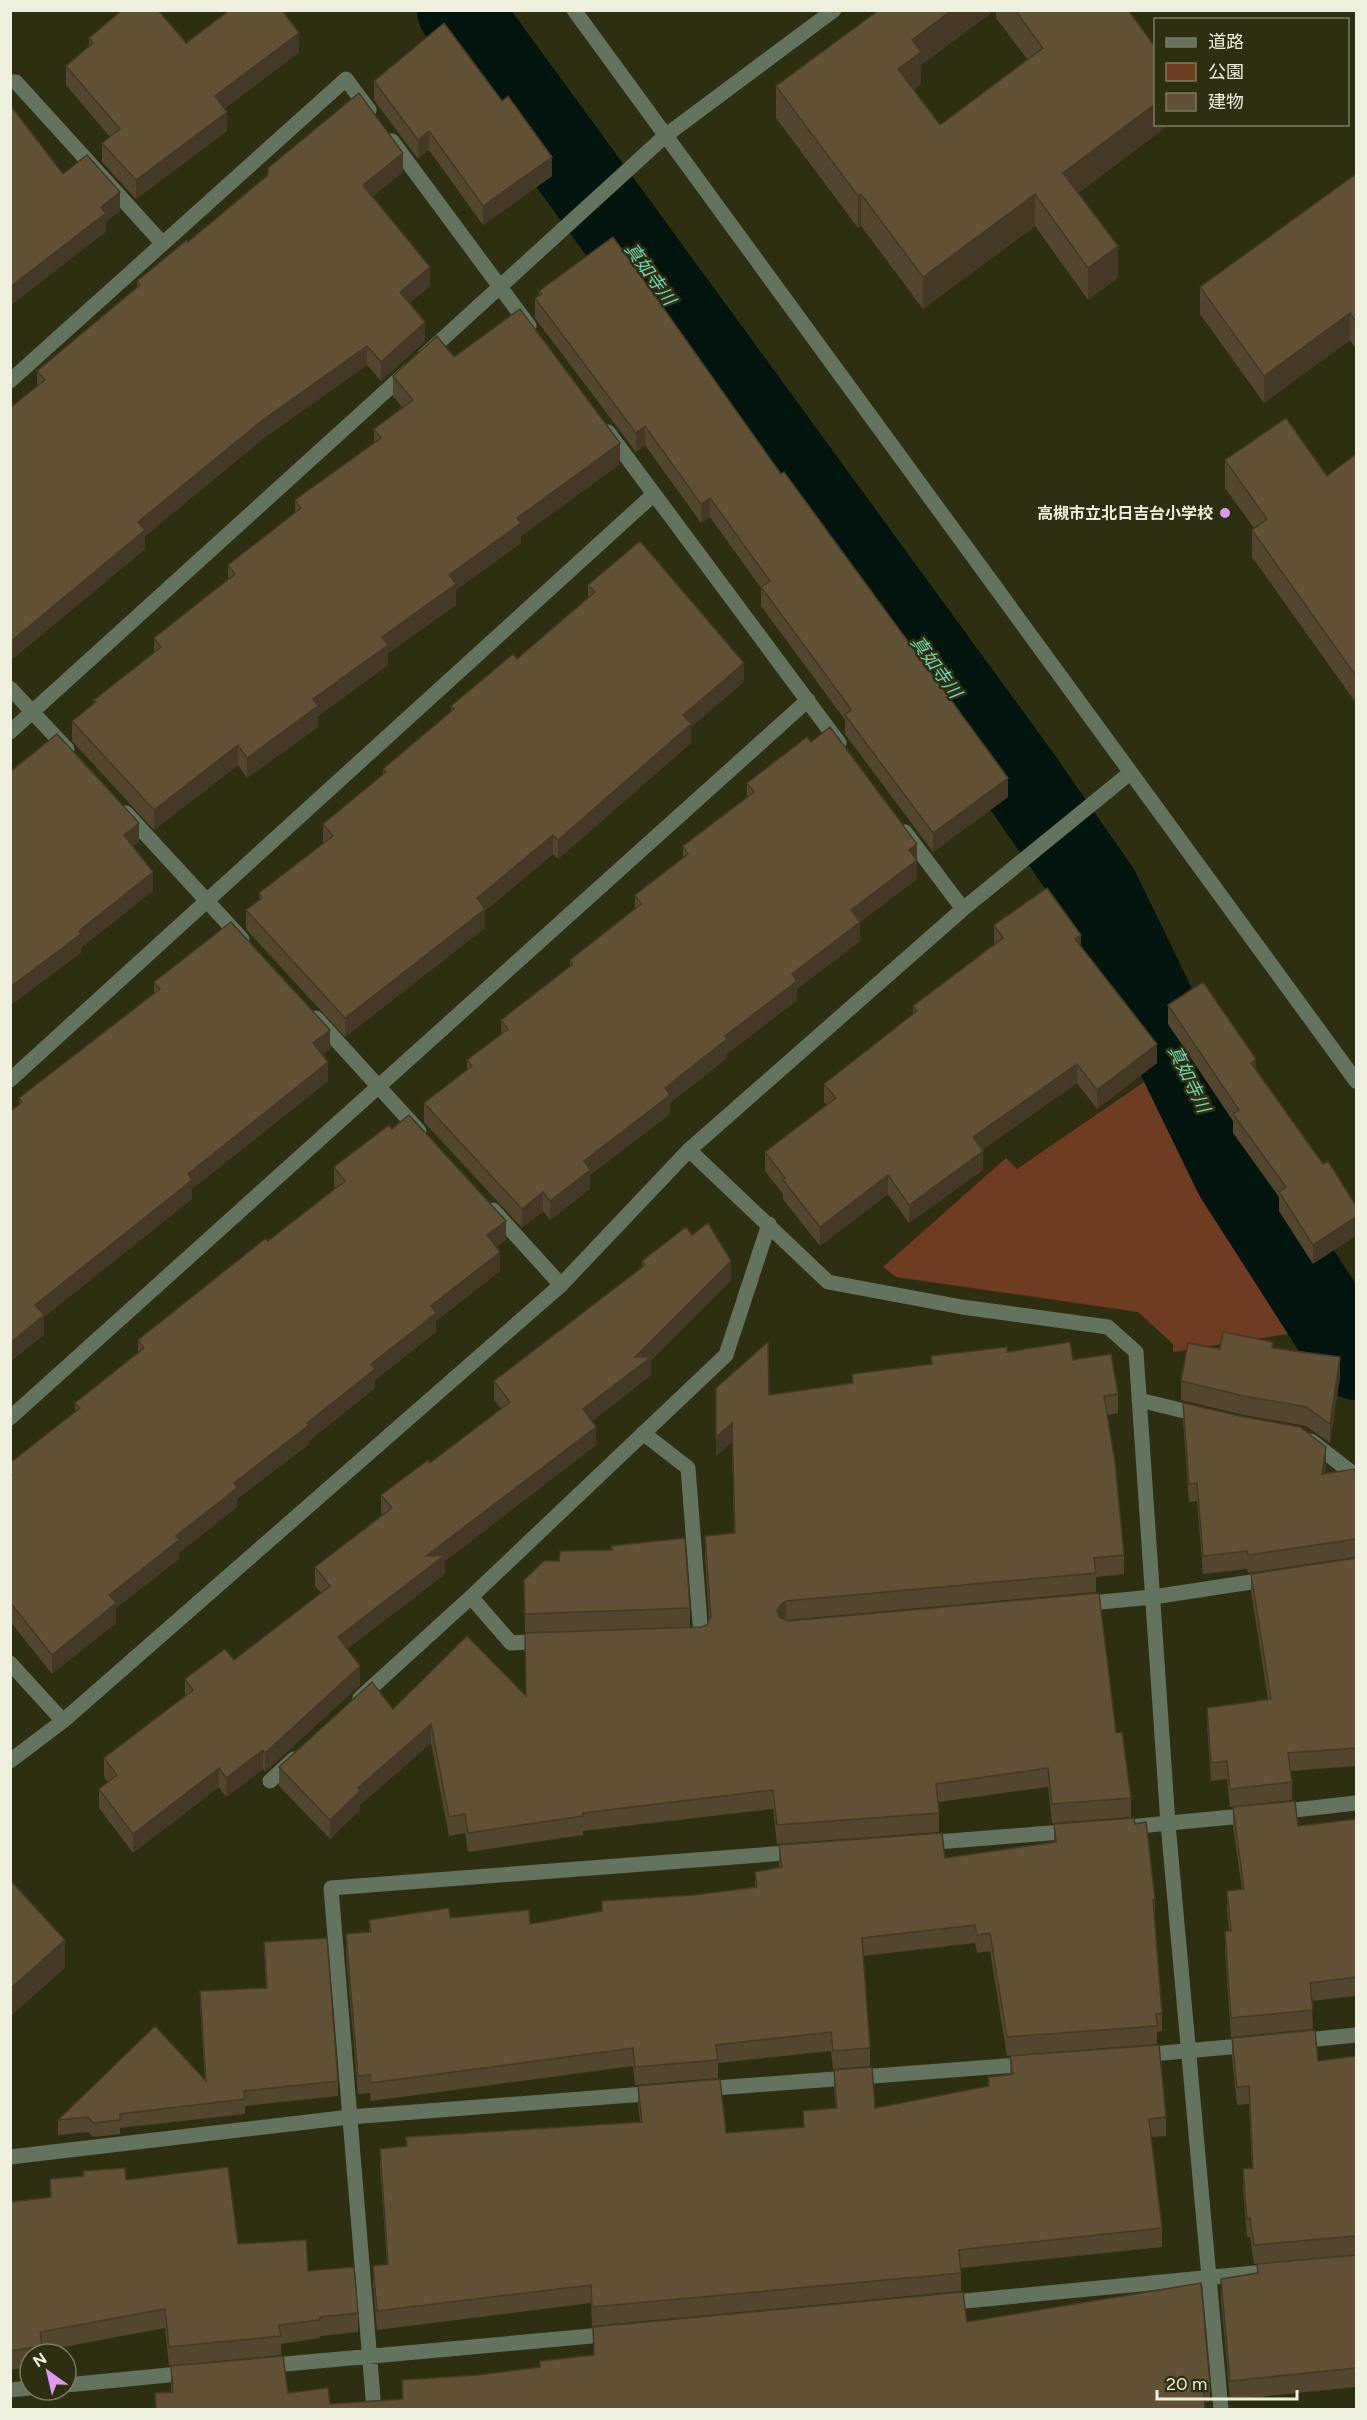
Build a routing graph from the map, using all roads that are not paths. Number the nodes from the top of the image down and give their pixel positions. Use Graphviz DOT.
graph roads {
  1 [pos="574,10"];
  2 [pos="834,10"];
  3 [pos="10,82"];
  4 [pos="665,136"];
  5 [pos="163,243"];
  6 [pos="500,287"];
  7 [pos="535,334"];
  8 [pos="10,381"];
  9 [pos="598,419"];
  10 [pos="654,494"];
  11 [pos="10,688"];
  12 [pos="808,700"];
  13 [pos="33,712"];
  14 [pos="10,732"];
  15 [pos="850,757"];
  16 [pos="80,764"];
  17 [pos="1130,773"];
  18 [pos="112,798"];
  19 [pos="899,824"];
  20 [pos="207,901"];
  21 [pos="963,909"];
  22 [pos="254,952"];
  23 [pos="309,1011"];
  24 [pos="10,1080"];
  25 [pos="1356,1081"];
  26 [pos="379,1087"];
  27 [pos="426,1138"];
  28 [pos="689,1150"];
  29 [pos="482,1199"];
  30 [pos="769,1224"];
  31 [pos="561,1285"];
  32 [pos="1139,1400"];
  33 [pos="10,1418"];
  34 [pos="1219,1420"];
  35 [pos="643,1433"];
  36 [pos="1294,1434"];
  37 [pos="1356,1476"];
  38 [pos="1288,1577"];
  39 [pos="471,1597"];
  40 [pos="1153,1598"];
  41 [pos="1070,1605"];
  42 [pos="677,1637"];
  43 [pos="558,1641"];
  44 [pos="10,1663"];
  45 [pos="348,1709"];
  46 [pos="63,1721"];
  47 [pos="305,1749"];
  48 [pos="10,1761"];
  49 [pos="270,1781"];
  50 [pos="1356,1803"];
  51 [pos="1168,1824"];
  52 [pos="1108,1828"];
  53 [pos="1084,1830"];
  54 [pos="905,1844"];
  55 [pos="809,1851"];
  56 [pos="1356,2035"];
  57 [pos="1285,2042"];
  58 [pos="1261,2044"];
  59 [pos="1190,2052"];
  60 [pos="1131,2056"];
  61 [pos="1048,2062"];
  62 [pos="350,2117"];
  63 [pos="10,2157"];
  64 [pos="1289,2270"];
  65 [pos="1210,2278"];
  66 [pos="926,2304"];
  67 [pos="631,2332"];
  68 [pos="371,2356"];
  69 [pos="254,2367"];
  70 [pos="207,2372"];
  71 [pos="78,2384"];
  72 [pos="374,2409"];
  73 [pos="1221,2409"];
  1 -- 4 [label="street"];
  2 -- 4 [label="street"];
  3 -- 5 [label="street"];
  4 -- 6 [label="street"];
  4 -- 17 [label="street"];
  5 -- 6 [label="street"];
  5 -- 8 [label="street"];
  6 -- 7 [label="street"];
  6 -- 13 [label="street"];
  9 -- 10 [label="street"];
  10 -- 12 [label="street"];
  10 -- 20 [label="street"];
  11 -- 13 [label="street"];
  12 -- 15 [label="street"];
  12 -- 26 [label="street"];
  13 -- 14 [label="street"];
  13 -- 16 [label="street"];
  17 -- 21 [label="street"];
  17 -- 25 [label="street"];
  18 -- 20 [label="street"];
  19 -- 21 [label="street"];
  20 -- 22 [label="street"];
  20 -- 24 [label="street"];
  21 -- 28 [label="street"];
  23 -- 26 [label="street"];
  26 -- 27 [label="street"];
  26 -- 33 [label="street"];
  28 -- 30 [label="street"];
  28 -- 31 [label="street"];
  29 -- 31 [label="street"];
  30 -- 32 [label="street"];
  30 -- 35 [label="street"];
  31 -- 46 [label="street"];
  32 -- 34 [label="street"];
  32 -- 40 [label="street"];
  35 -- 39 [label="street"];
  35 -- 42 [label="street"];
  36 -- 37 [label="street"];
  38 -- 40 [label="street"];
  39 -- 43 [label="street"];
  39 -- 45 [label="street"];
  40 -- 41 [label="street"];
  40 -- 51 [label="street"];
  44 -- 46 [label="street"];
  46 -- 48 [label="street"];
  47 -- 49 [label="street"];
  50 -- 51 [label="street"];
  51 -- 52 [label="street"];
  51 -- 59 [label="street"];
  53 -- 54 [label="street"];
  55 -- 62 [label="street"];
  56 -- 57 [label="street"];
  58 -- 59 [label="street"];
  59 -- 60 [label="street"];
  59 -- 65 [label="street"];
  61 -- 62 [label="street"];
  62 -- 63 [label="street"];
  62 -- 68 [label="street"];
  64 -- 65 [label="street"];
  65 -- 66 [label="street"];
  65 -- 73 [label="street"];
  67 -- 68 [label="street"];
  68 -- 69 [label="street"];
  68 -- 72 [label="street"];
  70 -- 71 [label="street"];
}
